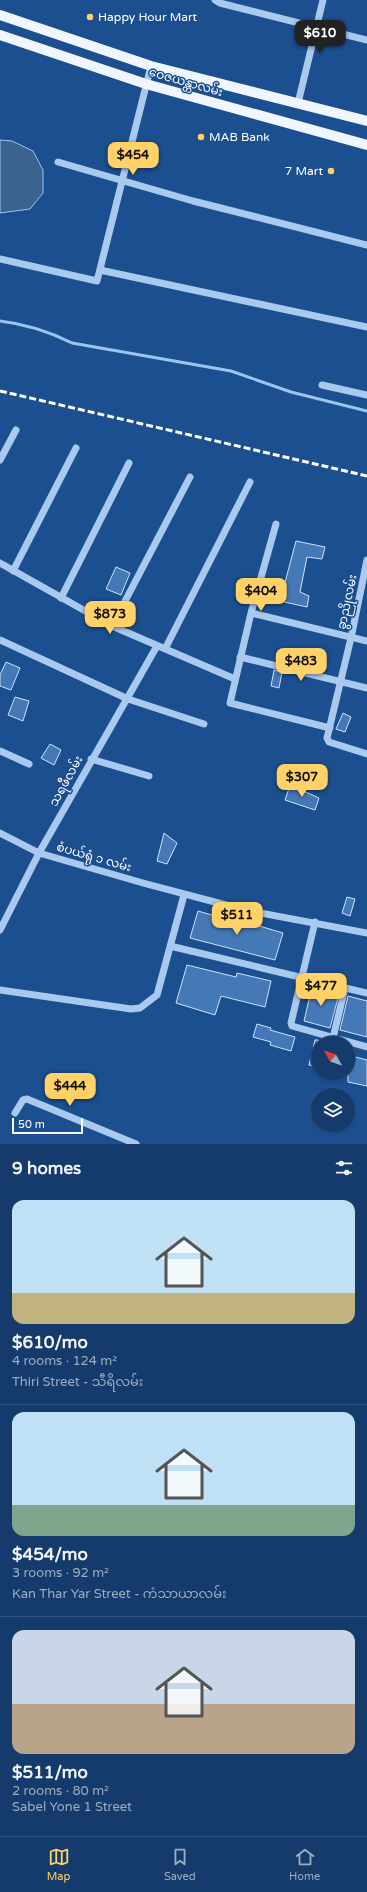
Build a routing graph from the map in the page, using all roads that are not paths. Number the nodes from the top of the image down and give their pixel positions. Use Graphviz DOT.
graph roads {
  1 [pos="215,0"];
  2 [pos="323,0"];
  3 [pos="0,15"];
  4 [pos="317,26"];
  5 [pos="0,35"];
  6 [pos="367,40"];
  7 [pos="151,66"];
  8 [pos="146,84"];
  9 [pos="298,103"];
  10 [pos="367,122"];
  11 [pos="367,145"];
  12 [pos="58,162"];
  13 [pos="122,182"];
  14 [pos="367,245"];
  15 [pos="0,259"];
  16 [pos="100,270"];
  17 [pos="367,327"];
  18 [pos="322,385"];
  19 [pos="367,395"];
  20 [pos="16,430"];
  21 [pos="76,448"];
  22 [pos="0,460"];
  23 [pos="129,463"];
  24 [pos="190,477"];
  25 [pos="250,482"];
  26 [pos="276,524"];
  27 [pos="367,560"];
  28 [pos="0,563"];
  29 [pos="13,571"];
  30 [pos="364,591"];
  31 [pos="61,598"];
  32 [pos="251,613"];
  33 [pos="112,626"];
  34 [pos="351,638"];
  35 [pos="0,640"];
  36 [pos="367,641"];
  37 [pos="157,646"];
  38 [pos="165,649"];
  39 [pos="240,657"];
  40 [pos="235,679"];
  41 [pos="341,682"];
  42 [pos="367,688"];
  43 [pos="128,699"];
  44 [pos="204,724"];
  45 [pos="330,728"];
  46 [pos="0,751"];
  47 [pos="367,754"];
  48 [pos="91,759"];
  49 [pos="29,764"];
  50 [pos="149,776"];
  51 [pos="0,833"];
  52 [pos="39,853"];
  53 [pos="184,894"];
  54 [pos="315,922"];
  55 [pos="0,930"];
  56 [pos="367,933"];
  57 [pos="170,946"];
  58 [pos="301,977"];
  59 [pos="345,988"];
  60 [pos="0,990"];
  61 [pos="367,993"];
  62 [pos="326,1036"];
  63 [pos="333,1036"];
  64 [pos="355,1044"];
  65 [pos="367,1047"];
  66 [pos="15,1113"];
  67 [pos="136,1144"];
  1 -- 4 [label="street"];
  2 -- 4 [label="street"];
  3 -- 7 [label="main road, ဝေဇယန္တာလမ်း"];
  4 -- 6 [label="street"];
  4 -- 9 [label="street"];
  5 -- 8 [label="main road, ဝေဇယန္တာလမ်း"];
  7 -- 8 [label="street"];
  7 -- 9 [label="main road, ဝေဇယန္တာလမ်း"];
  8 -- 11 [label="main road, ဝေဇယန္တာလမ်း"];
  8 -- 13 [label="street"];
  9 -- 10 [label="main road, ဝေဇယန္တာလမ်း"];
  12 -- 13 [label="street"];
  13 -- 14 [label="street"];
  13 -- 16 [label="street"];
  15 -- 16 [label="street"];
  16 -- 17 [label="street"];
  18 -- 19 [label="street"];
  20 -- 22 [label="street"];
  21 -- 29 [label="street"];
  23 -- 31 [label="street"];
  24 -- 33 [label="street"];
  25 -- 38 [label="street"];
  26 -- 32 [label="street"];
  27 -- 30 [label="street, ခွာညိုလမ်း"];
  28 -- 29 [label="street"];
  29 -- 31 [label="street"];
  30 -- 34 [label="street, ခွာညိုလမ်း"];
  31 -- 33 [label="street"];
  32 -- 34 [label="street"];
  32 -- 39 [label="street"];
  33 -- 37 [label="street"];
  34 -- 36 [label="street"];
  34 -- 41 [label="street, ခွာညိုလမ်း"];
  35 -- 43 [label="street"];
  37 -- 38 [label="street"];
  37 -- 43 [label="street, သရဖီလမ်း"];
  38 -- 40 [label="street"];
  39 -- 40 [label="street"];
  39 -- 41 [label="street"];
  40 -- 45 [label="street"];
  41 -- 42 [label="street"];
  41 -- 45 [label="street, ခွာညိုလမ်း"];
  43 -- 44 [label="street"];
  43 -- 48 [label="street, သရဖီလမ်း"];
  45 -- 47 [label="street, ခွာညိုလမ်း"];
  46 -- 49 [label="street"];
  48 -- 50 [label="street"];
  48 -- 52 [label="street, သရဖီလမ်း"];
  51 -- 52 [label="street, စံပယ်ရုံ ၁ လမ်း"];
  52 -- 53 [label="street, စံပယ်ရုံ ၁ လမ်း"];
  52 -- 55 [label="street, သရဖီလမ်း"];
  53 -- 54 [label="street, စံပယ်ရုံ ၁ လမ်း"];
  53 -- 57 [label="street"];
  54 -- 56 [label="street, စံပယ်ရုံ ၁ လမ်း"];
  54 -- 58 [label="street"];
  57 -- 58 [label="street"];
  57 -- 60 [label="street"];
  58 -- 59 [label="street"];
  58 -- 62 [label="street"];
  59 -- 61 [label="street"];
  59 -- 63 [label="street"];
  64 -- 65 [label="street"];
  66 -- 67 [label="street"];
}
